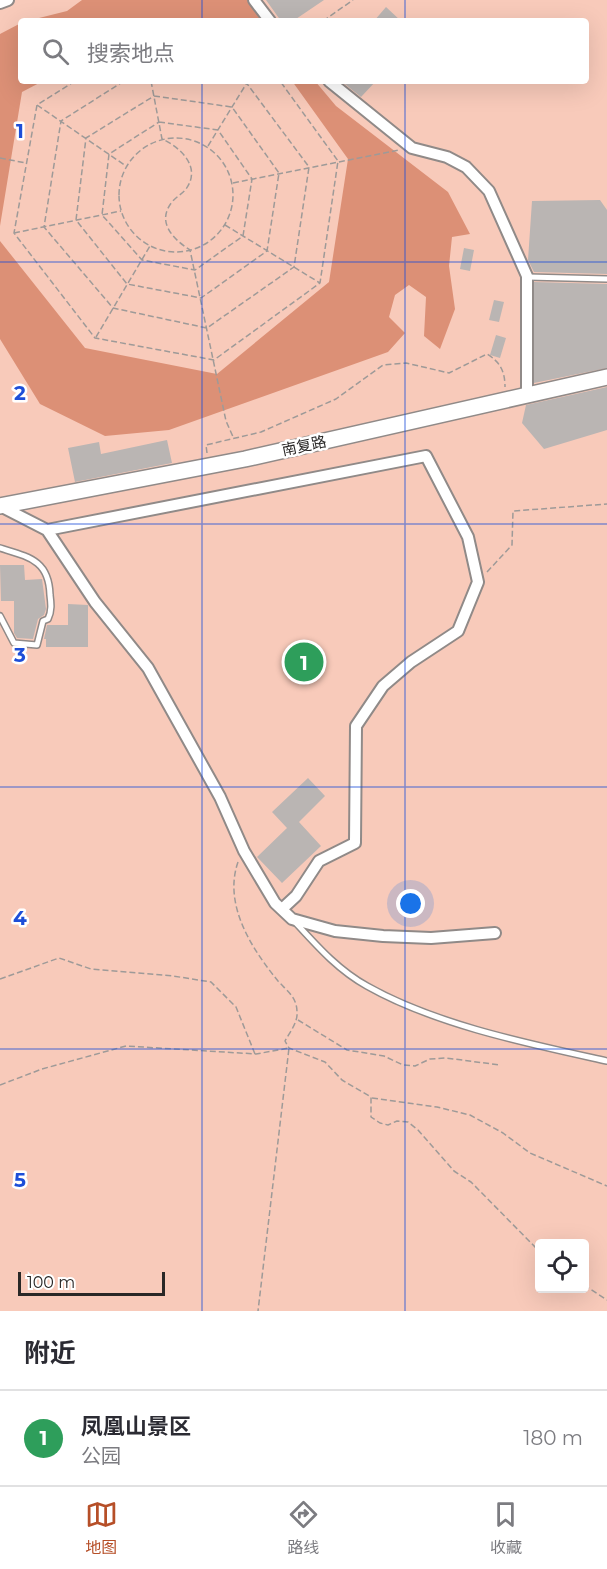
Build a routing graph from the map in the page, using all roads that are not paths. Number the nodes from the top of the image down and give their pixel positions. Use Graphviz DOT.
graph roads {
  1 [pos="8,0"];
  2 [pos="254,0"];
  3 [pos="0,3"];
  4 [pos="268,18"];
  5 [pos="333,84"];
  6 [pos="527,276"];
  7 [pos="607,279"];
  8 [pos="607,377"];
  9 [pos="527,396"];
  10 [pos="0,506"];
  11 [pos="47,530"];
  12 [pos="0,548"];
  13 [pos="0,616"];
  14 [pos="282,909"];
  15 [pos="292,919"];
  16 [pos="495,933"];
  17 [pos="607,1061"];
  1 -- 3 [label="street"];
  2 -- 4 [label="street"];
  5 -- 6 [label="street"];
  6 -- 7 [label="lane"];
  6 -- 9 [label="street"];
  8 -- 9 [label="street, 南复路"];
  9 -- 10 [label="street, 南复路"];
  10 -- 11 [label="street"];
  11 -- 14 [label="street"];
  11 -- 14 [label="street"];
  12 -- 13 [label="lane"];
  14 -- 15 [label="street"];
  15 -- 16 [label="street"];
  15 -- 17 [label="lane"];
}
